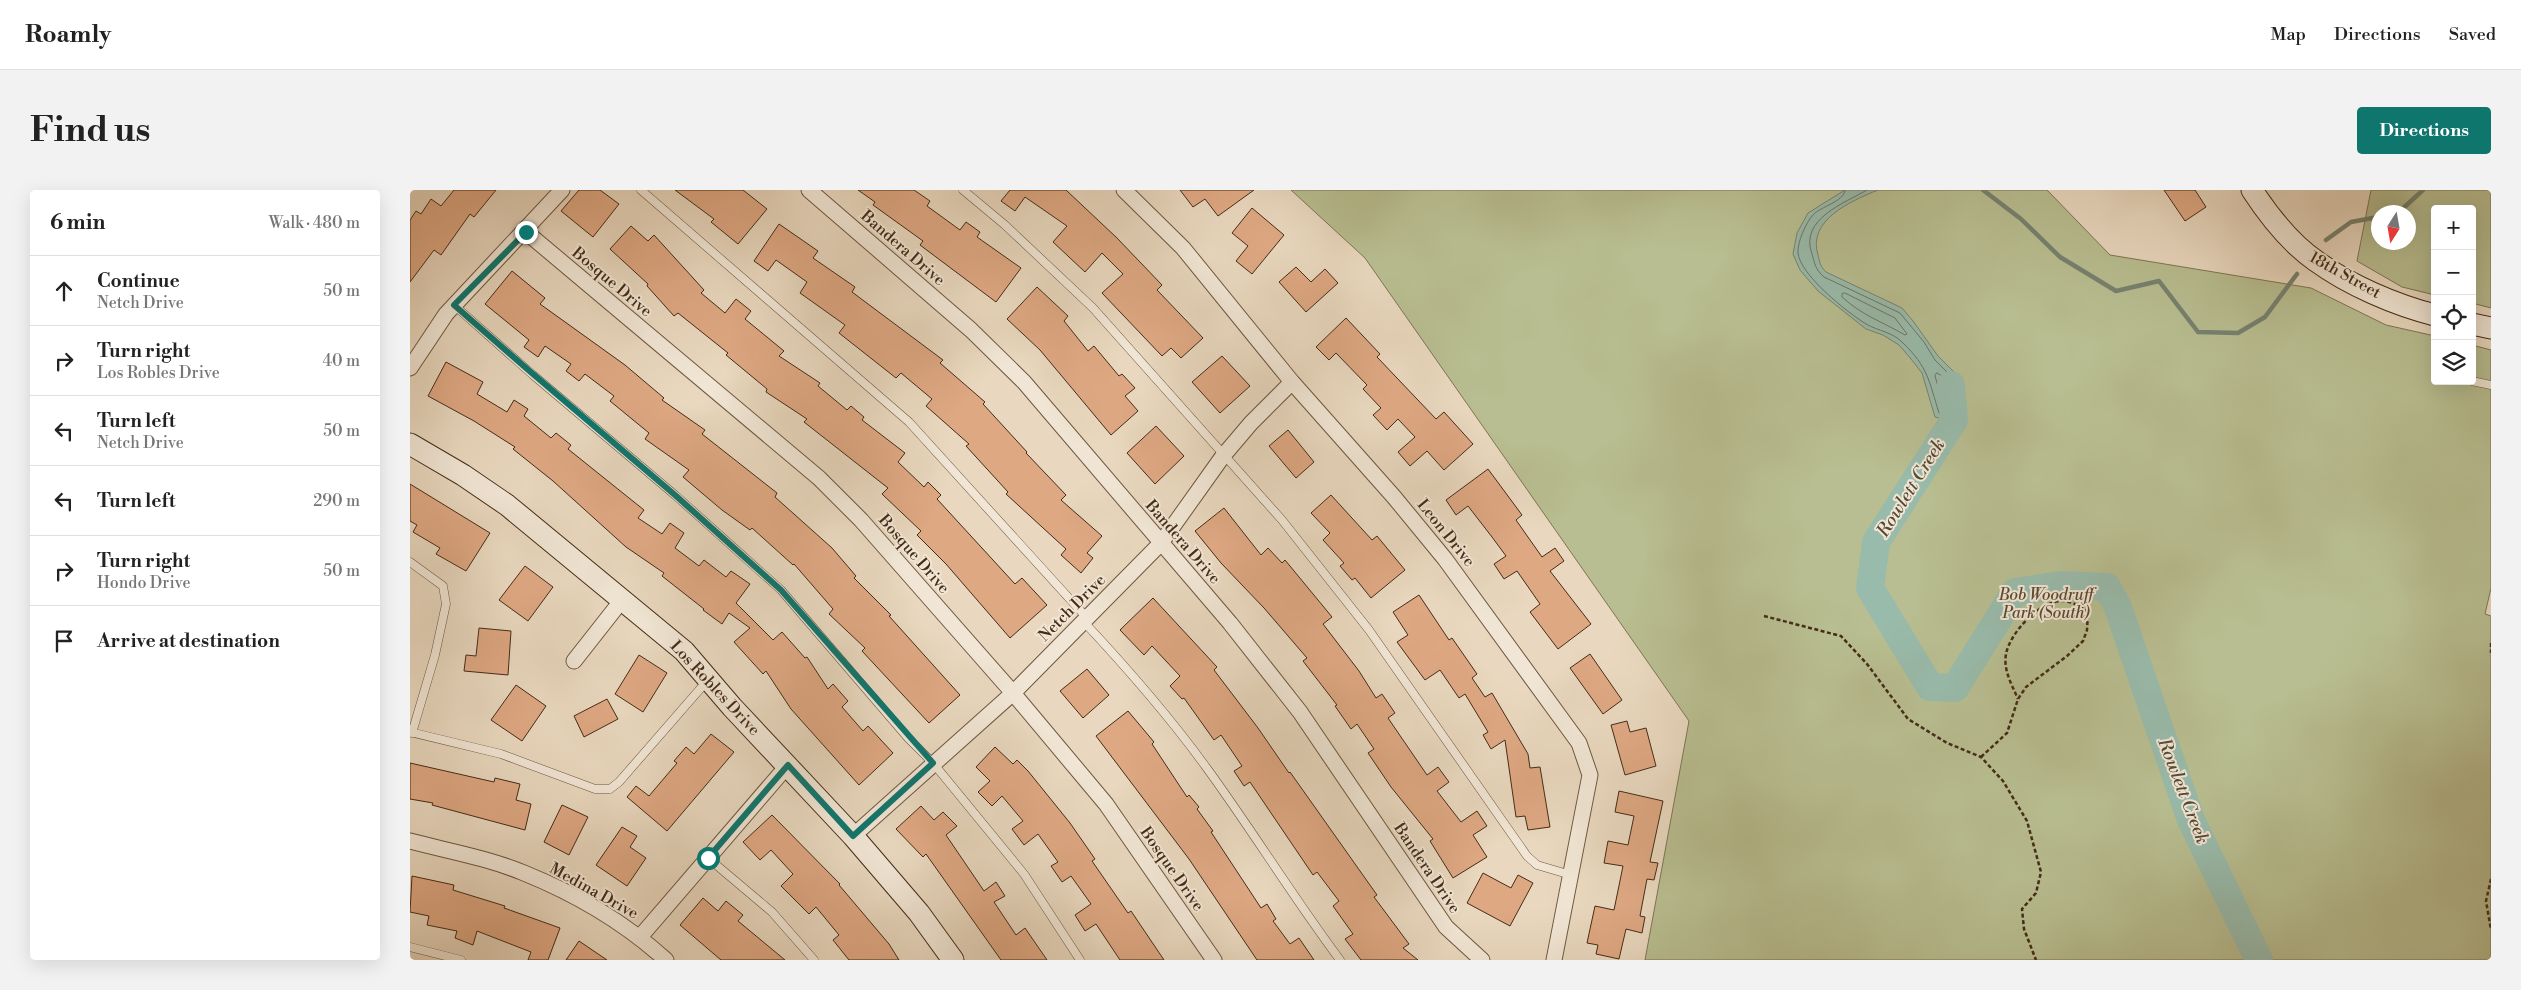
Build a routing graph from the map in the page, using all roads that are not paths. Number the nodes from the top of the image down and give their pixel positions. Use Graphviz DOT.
graph roads {
  1 [pos="562,190"];
  2 [pos="641,190"];
  3 [pos="809,190"];
  4 [pos="964,190"];
  5 [pos="1124,190"];
  6 [pos="2256,192"];
  7 [pos="526,232"];
  8 [pos="454,305"];
  9 [pos="2431,314"];
  10 [pos="2476,325"];
  11 [pos="2491,328"];
  12 [pos="410,368"];
  13 [pos="1292,382"];
  14 [pos="2476,382"];
  15 [pos="2491,385"];
  16 [pos="410,444"];
  17 [pos="1223,456"];
  18 [pos="1161,543"];
  19 [pos="410,562"];
  20 [pos="622,600"];
  21 [pos="1086,620"];
  22 [pos="574,661"];
  23 [pos="708,680"];
  24 [pos="1013,693"];
  25 [pos="411,732"];
  26 [pos="933,763"];
  27 [pos="788,765"];
  28 [pos="853,836"];
  29 [pos="410,841"];
  30 [pos="708,858"];
  31 [pos="1571,875"];
  32 [pos="640,937"];
  33 [pos="410,947"];
  34 [pos="461,960"];
  35 [pos="666,960"];
  36 [pos="814,960"];
  37 [pos="953,960"];
  38 [pos="1080,960"];
  39 [pos="1214,960"];
  40 [pos="1340,960"];
  41 [pos="1482,960"];
  42 [pos="1554,960"];
  1 -- 7 [label="street"];
  2 -- 21 [label="lane"];
  3 -- 18 [label="street, Bandera Drive"];
  4 -- 17 [label="lane"];
  5 -- 13 [label="street, Leon Drive"];
  6 -- 9 [label="street, 18th Street"];
  7 -- 8 [label="street"];
  7 -- 24 [label="street, Bosque Drive"];
  8 -- 12 [label="street"];
  8 -- 26 [label="lane"];
  10 -- 11 [label="street"];
  13 -- 17 [label="street, Netch Drive"];
  13 -- 31 [label="street, Leon Drive"];
  14 -- 15 [label="lane"];
  16 -- 20 [label="street, Los Robles Drive"];
  17 -- 18 [label="street, Netch Drive"];
  17 -- 31 [label="lane"];
  18 -- 21 [label="street, Netch Drive"];
  18 -- 41 [label="street, Bandera Drive"];
  19 -- 25 [label="lane"];
  20 -- 22 [label="street"];
  20 -- 23 [label="street, Los Robles Drive"];
  21 -- 24 [label="street, Netch Drive"];
  21 -- 40 [label="lane"];
  23 -- 25 [label="lane"];
  23 -- 27 [label="street, Los Robles Drive"];
  24 -- 26 [label="street, Netch Drive"];
  24 -- 39 [label="street, Bosque Drive"];
  26 -- 28 [label="street, Netch Drive"];
  26 -- 38 [label="lane"];
  27 -- 28 [label="street, Los Robles Drive"];
  27 -- 30 [label="street"];
  28 -- 37 [label="street, Los Robles Drive"];
  29 -- 32 [label="street, Medina Drive"];
  30 -- 32 [label="street"];
  30 -- 36 [label="lane"];
  31 -- 42 [label="street, Leon Drive"];
  32 -- 35 [label="street, Medina Drive"];
  33 -- 34 [label="lane"];
}
